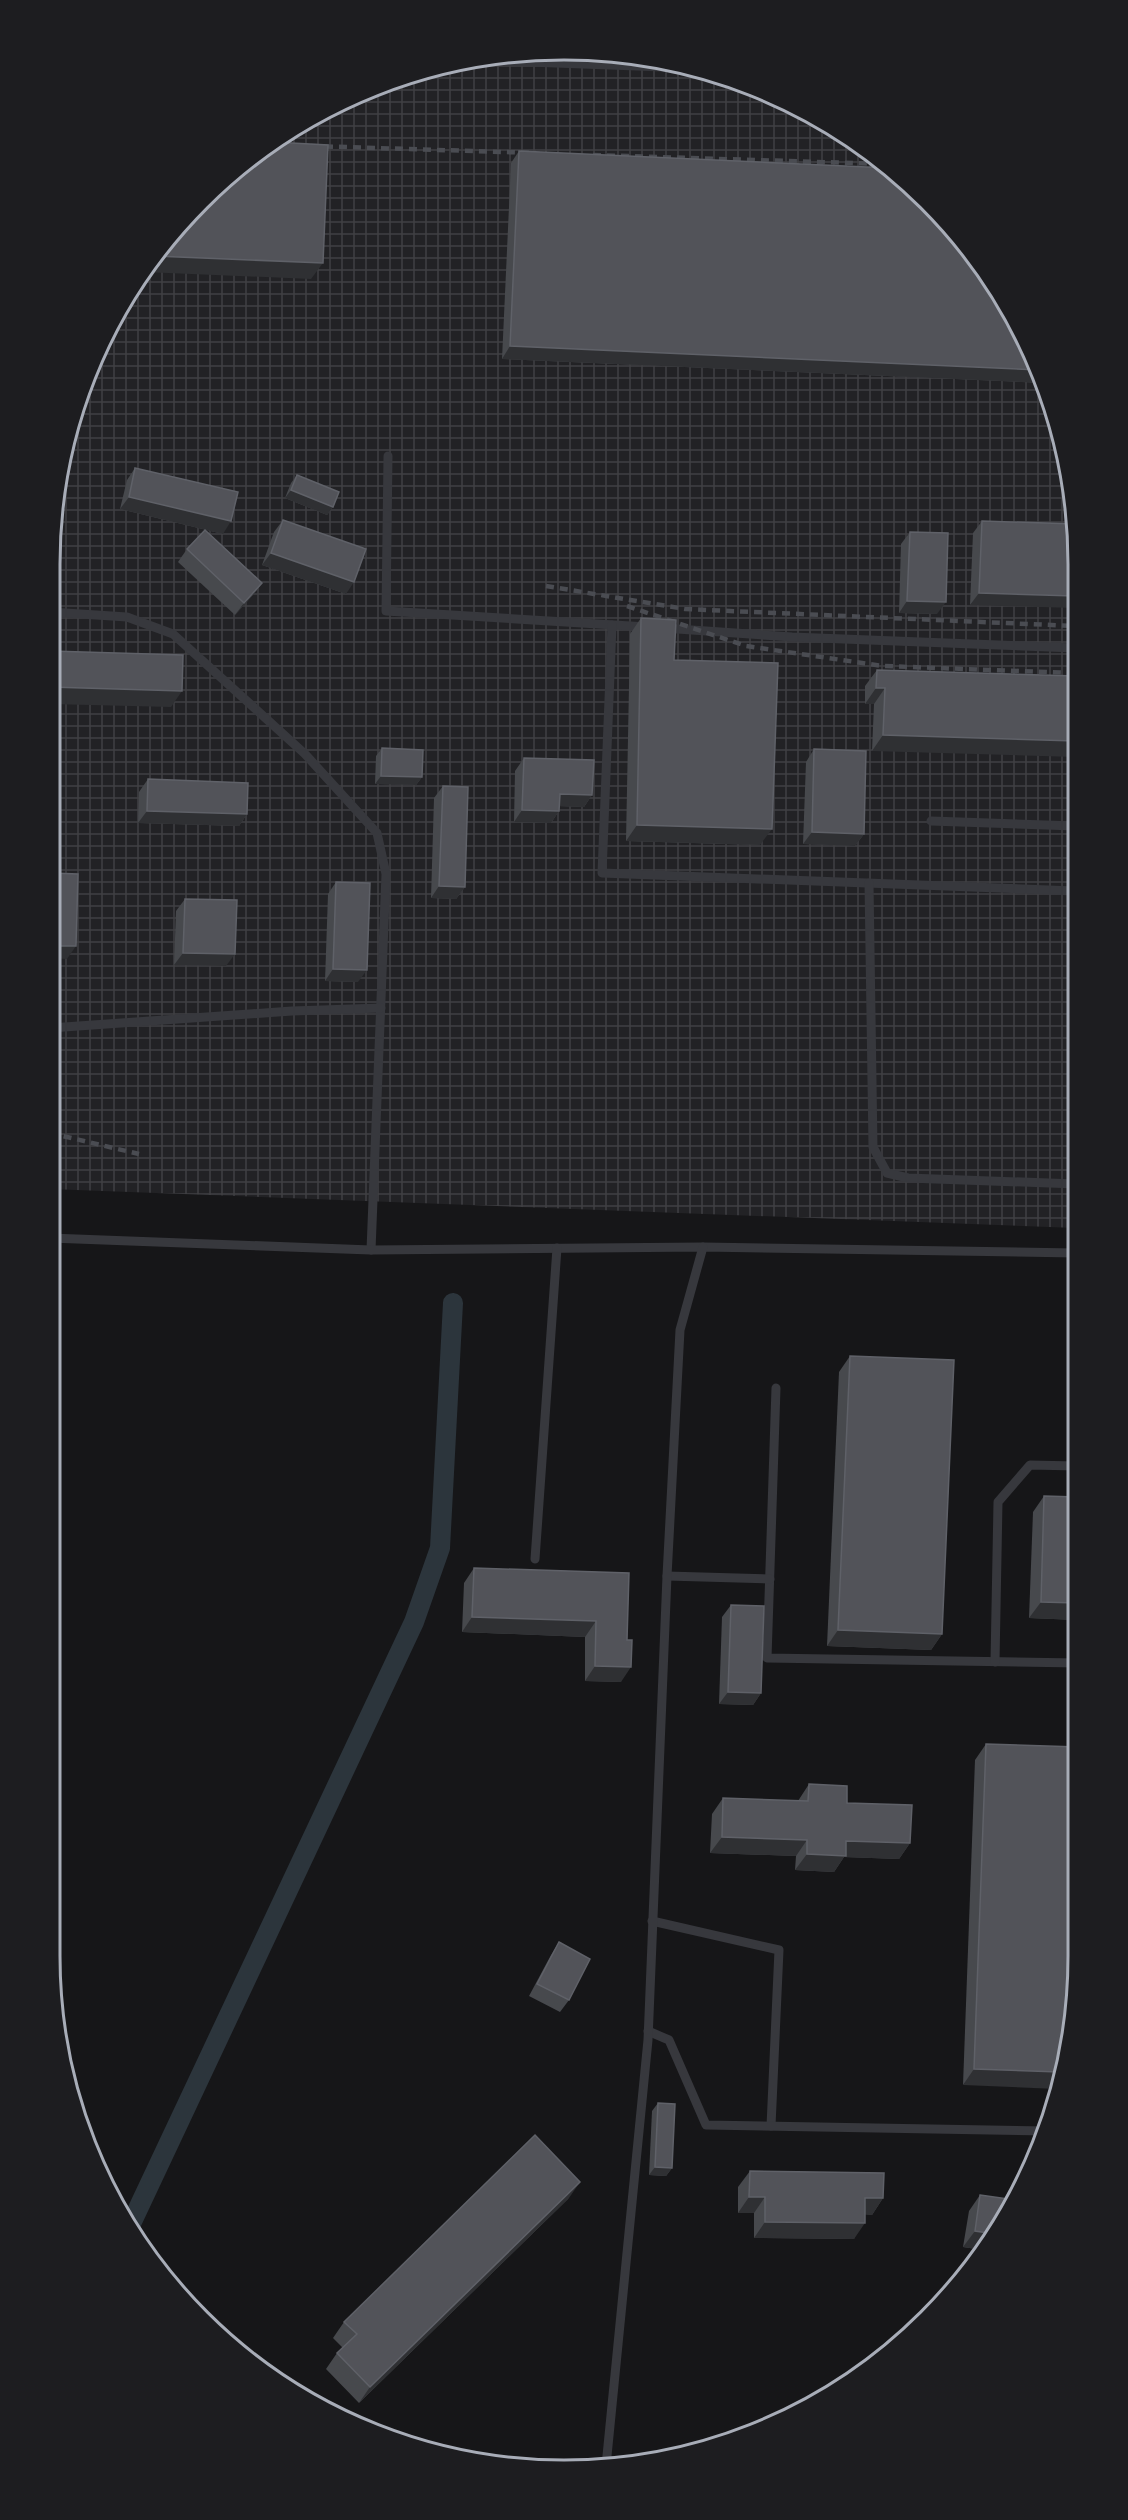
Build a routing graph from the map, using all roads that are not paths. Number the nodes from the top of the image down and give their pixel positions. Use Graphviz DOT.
graph roads {
  1 [pos="522,62"];
  2 [pos="642,66"];
  3 [pos="388,456"];
  4 [pos="60,613"];
  5 [pos="612,625"];
  6 [pos="1068,648"];
  7 [pos="931,820"];
  8 [pos="1068,826"];
  9 [pos="869,883"];
  10 [pos="1068,891"];
  11 [pos="381,1008"];
  12 [pos="60,1027"];
  13 [pos="1068,1184"];
  14 [pos="60,1238"];
  15 [pos="703,1247"];
  16 [pos="557,1248"];
  17 [pos="371,1250"];
  18 [pos="1068,1253"];
  19 [pos="776,1388"];
  20 [pos="1068,1466"];
  21 [pos="536,1559"];
  22 [pos="667,1576"];
  23 [pos="770,1579"];
  24 [pos="995,1662"];
  25 [pos="1068,1664"];
  26 [pos="652,1921"];
  27 [pos="648,2031"];
  28 [pos="771,2126"];
  29 [pos="1036,2131"];
  30 [pos="607,2458"];
  1 -- 2 [label="lane"];
  3 -- 5 [label="lane"];
  4 -- 11 [label="lane"];
  5 -- 6 [label="lane"];
  5 -- 9 [label="lane"];
  7 -- 8 [label="lane"];
  9 -- 10 [label="lane"];
  9 -- 13 [label="lane"];
  11 -- 12 [label="lane"];
  11 -- 17 [label="lane"];
  14 -- 17 [label="lane"];
  15 -- 16 [label="lane"];
  15 -- 18 [label="lane"];
  15 -- 22 [label="lane"];
  16 -- 17 [label="lane"];
  16 -- 21 [label="lane"];
  19 -- 23 [label="lane"];
  20 -- 24 [label="lane"];
  22 -- 23 [label="lane"];
  22 -- 26 [label="lane"];
  23 -- 24 [label="lane"];
  24 -- 25 [label="lane"];
  26 -- 27 [label="lane"];
  26 -- 28 [label="lane"];
  27 -- 28 [label="lane"];
  27 -- 30 [label="lane"];
  28 -- 29 [label="lane"];
}
